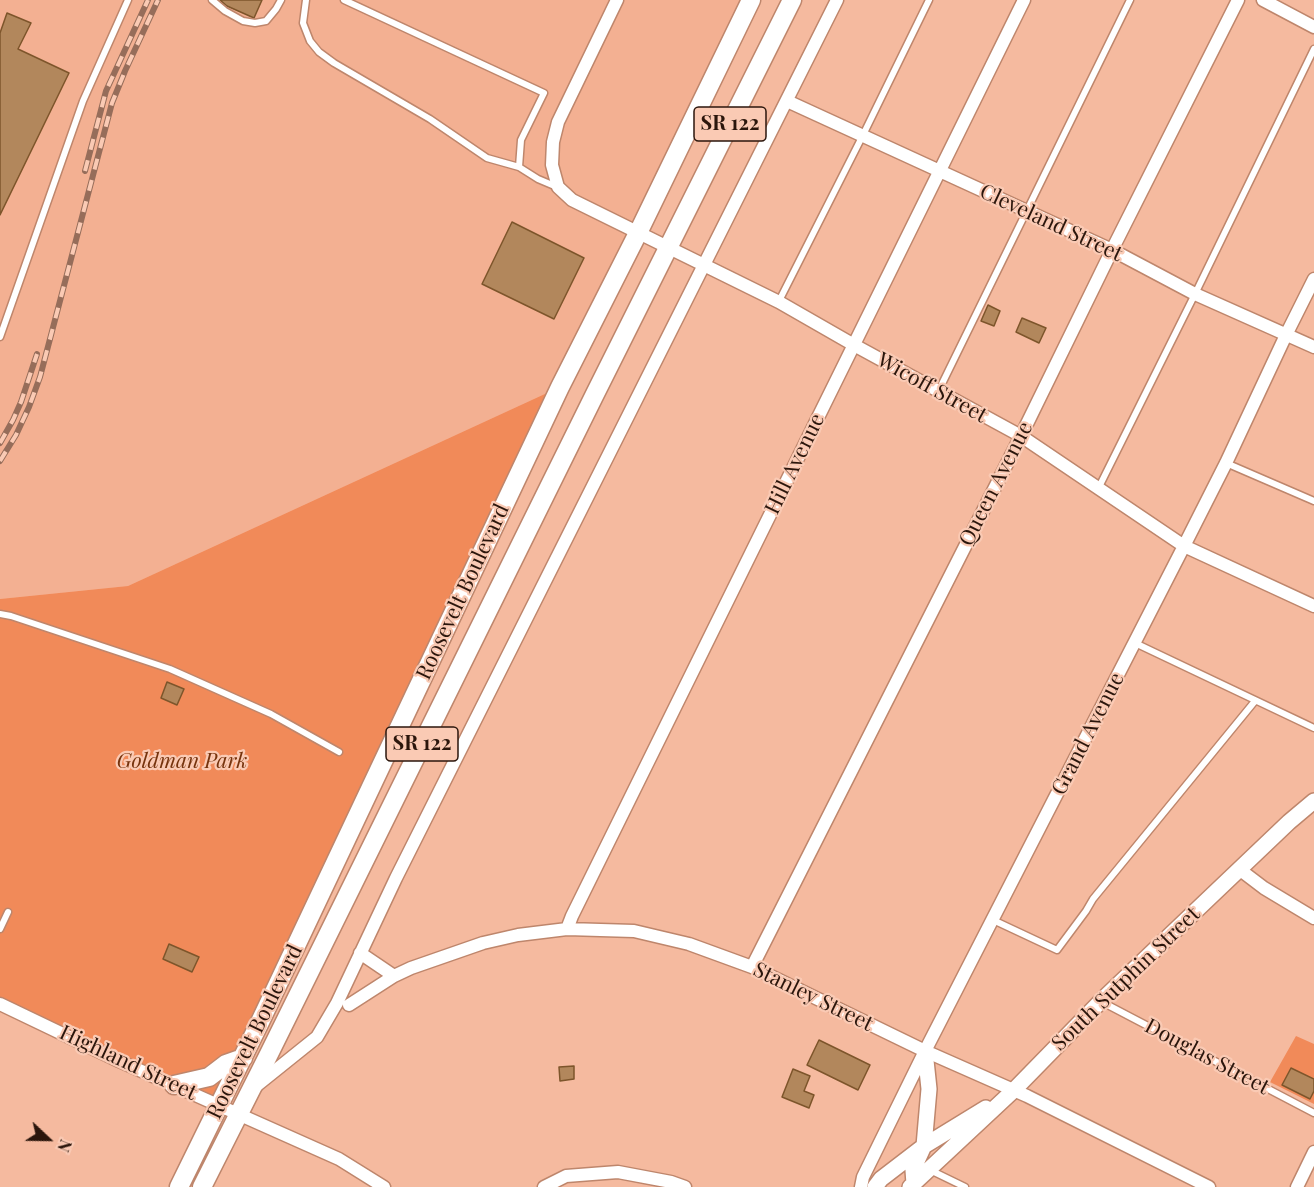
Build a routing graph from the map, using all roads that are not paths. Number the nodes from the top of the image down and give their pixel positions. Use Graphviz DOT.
graph roads {
  1 [pos="128,0"];
  2 [pos="212,0"];
  3 [pos="281,0"];
  4 [pos="306,0"];
  5 [pos="344,0"];
  6 [pos="617,0"];
  7 [pos="752,0"];
  8 [pos="792,0"];
  9 [pos="837,0"];
  10 [pos="929,0"];
  11 [pos="1024,0"];
  12 [pos="1130,0"];
  13 [pos="1238,0"];
  14 [pos="1263,0"];
  15 [pos="1314,27"];
  16 [pos="1314,49"];
  17 [pos="787,101"];
  18 [pos="863,135"];
  19 [pos="519,167"];
  20 [pos="940,171"];
  21 [pos="558,187"];
  22 [pos="1026,211"];
  23 [pos="638,233"];
  24 [pos="668,248"];
  25 [pos="1112,250"];
  26 [pos="705,264"];
  27 [pos="1314,279"];
  28 [pos="1195,294"];
  29 [pos="779,302"];
  30 [pos="1286,335"];
  31 [pos="0,337"];
  32 [pos="854,345"];
  33 [pos="1314,348"];
  34 [pos="939,390"];
  35 [pos="1021,436"];
  36 [pos="1226,463"];
  37 [pos="1098,489"];
  38 [pos="1314,501"];
  39 [pos="1184,546"];
  40 [pos="1314,606"];
  41 [pos="0,614"];
  42 [pos="1134,643"];
  43 [pos="1255,701"];
  44 [pos="1314,728"];
  45 [pos="339,752"];
  46 [pos="1314,801"];
  47 [pos="1239,869"];
  48 [pos="8,912"];
  49 [pos="1314,918"];
  50 [pos="992,920"];
  51 [pos="0,929"];
  52 [pos="567,929"];
  53 [pos="360,953"];
  54 [pos="752,967"];
  55 [pos="394,976"];
  56 [pos="1101,1001"];
  57 [pos="0,1004"];
  58 [pos="349,1005"];
  59 [pos="925,1051"];
  60 [pos="243,1058"];
  61 [pos="174,1085"];
  62 [pos="1014,1090"];
  63 [pos="248,1093"];
  64 [pos="220,1105"];
  65 [pos="238,1113"];
  66 [pos="1314,1113"];
  67 [pos="924,1146"];
  68 [pos="1314,1152"];
  69 [pos="929,1170"];
  70 [pos="912,1186"];
  71 [pos="179,1187"];
  72 [pos="202,1187"];
  73 [pos="384,1187"];
  74 [pos="544,1187"];
  75 [pos="685,1187"];
  76 [pos="861,1187"];
  77 [pos="874,1187"];
  78 [pos="965,1187"];
  79 [pos="1209,1187"];
  80 [pos="1297,1187"];
  1 -- 31 [label="lane"];
  2 -- 3 [label="lane"];
  4 -- 19 [label="lane"];
  5 -- 19 [label="lane"];
  6 -- 21 [label="street"];
  7 -- 23 [label="main road, Roosevelt Boulevard / SR 122"];
  8 -- 24 [label="main road, Roosevelt Boulevard / SR 122"];
  9 -- 17 [label="street, Roosevelt Boulevard"];
  10 -- 18 [label="lane"];
  11 -- 20 [label="street, Hill Avenue"];
  12 -- 22 [label="lane"];
  13 -- 25 [label="street, Queen Avenue"];
  14 -- 15 [label="street"];
  16 -- 28 [label="lane"];
  17 -- 18 [label="street, Cleveland Street"];
  17 -- 26 [label="street, Roosevelt Boulevard"];
  18 -- 20 [label="street, Cleveland Street"];
  18 -- 29 [label="lane"];
  19 -- 21 [label="lane"];
  20 -- 22 [label="street, Cleveland Street"];
  20 -- 32 [label="street, Hill Avenue"];
  21 -- 23 [label="street, Wicoff Street"];
  22 -- 25 [label="street, Cleveland Street"];
  22 -- 34 [label="lane"];
  23 -- 24 [label="street, Wicoff Street"];
  23 -- 60 [label="main road, Roosevelt Boulevard / SR 122"];
  24 -- 26 [label="street, Wicoff Street"];
  24 -- 63 [label="main road, Roosevelt Boulevard / SR 122"];
  25 -- 28 [label="street, Cleveland Street"];
  25 -- 35 [label="street, Queen Avenue"];
  26 -- 29 [label="street, Wicoff Street"];
  26 -- 53 [label="street, Roosevelt Boulevard"];
  27 -- 30 [label="street, Grand Avenue"];
  28 -- 30 [label="street, Cleveland Street"];
  28 -- 37 [label="lane"];
  29 -- 32 [label="street, Wicoff Street"];
  30 -- 33 [label="street, Cleveland Street"];
  30 -- 36 [label="street, Grand Avenue"];
  32 -- 34 [label="street, Wicoff Street"];
  32 -- 52 [label="street, Hill Avenue"];
  34 -- 35 [label="street, Wicoff Street"];
  35 -- 37 [label="street, Wicoff Street"];
  35 -- 54 [label="street, Queen Avenue"];
  36 -- 38 [label="lane"];
  36 -- 39 [label="street, Grand Avenue"];
  37 -- 39 [label="street, Wicoff Street"];
  39 -- 40 [label="street, Wicoff Street"];
  39 -- 42 [label="street, Grand Avenue"];
  41 -- 45 [label="lane"];
  42 -- 43 [label="lane"];
  42 -- 50 [label="street, Grand Avenue"];
  43 -- 44 [label="lane"];
  43 -- 50 [label="lane"];
  46 -- 47 [label="street, South Sutphin Street"];
  47 -- 49 [label="street"];
  47 -- 56 [label="street, South Sutphin Street"];
  48 -- 51 [label="lane"];
  50 -- 59 [label="street, Grand Avenue"];
  52 -- 54 [label="street, Stanley Street"];
  52 -- 55 [label="street, Stanley Street"];
  53 -- 55 [label="street"];
  53 -- 63 [label="street, Roosevelt Boulevard"];
  54 -- 59 [label="street, Stanley Street"];
  55 -- 58 [label="street, Stanley Street"];
  56 -- 62 [label="street, South Sutphin Street"];
  56 -- 66 [label="lane, Douglas Street"];
  57 -- 61 [label="street, Highland Street"];
  59 -- 62 [label="street, Stanley Street"];
  59 -- 67 [label="street"];
  59 -- 76 [label="street, Grand Avenue"];
  60 -- 61 [label="main road"];
  60 -- 64 [label="main road, Roosevelt Boulevard / SR 122"];
  61 -- 64 [label="street, Highland Street"];
  62 -- 67 [label="street, South Sutphin Street"];
  62 -- 69 [label="street, South Sutphin Street"];
  62 -- 79 [label="street, Stanley Street"];
  63 -- 65 [label="main road, Roosevelt Boulevard / SR 122"];
  64 -- 65 [label="street, Highland Street"];
  64 -- 71 [label="main road, Roosevelt Boulevard / SR 122"];
  65 -- 72 [label="main road, Roosevelt Boulevard / SR 122"];
  65 -- 73 [label="street, Highland Street"];
  67 -- 70 [label="street"];
  67 -- 77 [label="street, South Sutphin Street"];
  68 -- 80 [label="street"];
  69 -- 70 [label="street, South Sutphin Street"];
  69 -- 78 [label="lane"];
  74 -- 75 [label="street"];
}
